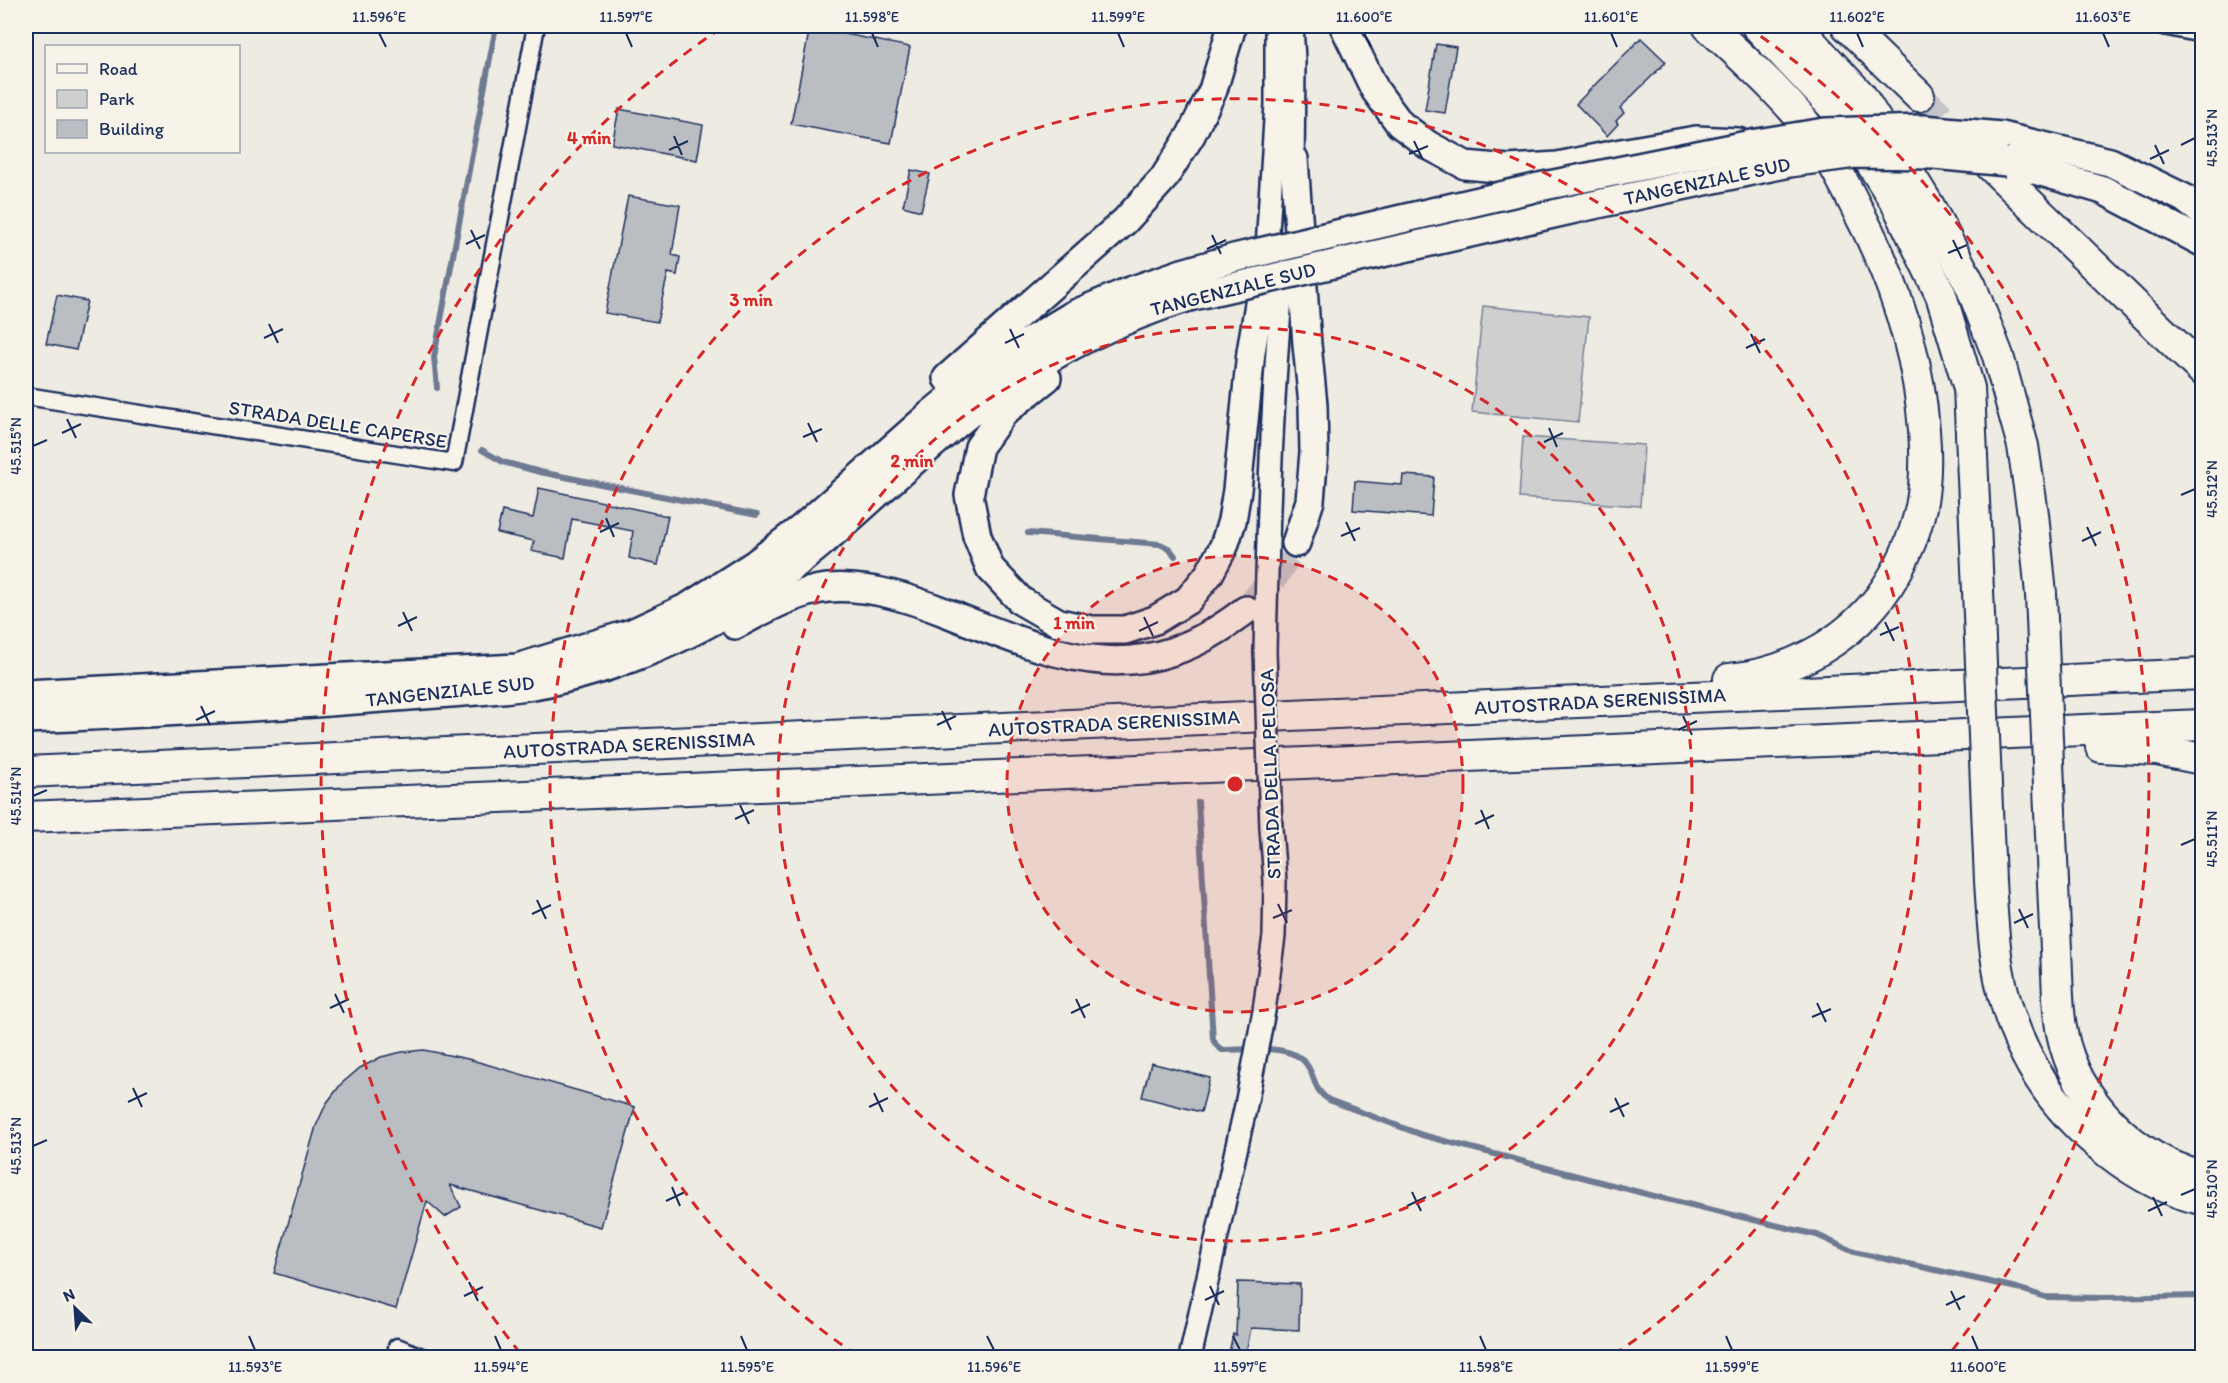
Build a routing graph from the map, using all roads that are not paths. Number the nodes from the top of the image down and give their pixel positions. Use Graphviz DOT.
graph roads {
  1 [pos="536,26"];
  2 [pos="1232,26"];
  3 [pos="1276,26"];
  4 [pos="1292,26"];
  5 [pos="1708,26"];
  6 [pos="1757,26"];
  7 [pos="1796,26"];
  8 [pos="1847,26"];
  9 [pos="2163,26"];
  10 [pos="2202,34"];
  11 [pos="1349,38"];
  12 [pos="1919,96"];
  13 [pos="1757,143"];
  14 [pos="2000,155"];
  15 [pos="1294,159"];
  16 [pos="2202,212"];
  17 [pos="2202,242"];
  18 [pos="1266,262"];
  19 [pos="1186,285"];
  20 [pos="1144,311"];
  21 [pos="1275,363"];
  22 [pos="2202,370"];
  23 [pos="26,396"];
  24 [pos="802,528"];
  25 [pos="1296,543"];
  26 [pos="1246,610"];
  27 [pos="2202,674"];
  28 [pos="521,687"];
  29 [pos="26,694"];
  30 [pos="26,719"];
  31 [pos="1170,720"];
  32 [pos="2202,724"];
  33 [pos="2202,759"];
  34 [pos="1297,764"];
  35 [pos="26,772"];
  36 [pos="26,818"];
  37 [pos="2202,1176"];
  38 [pos="2202,1199"];
  39 [pos="397,1347"];
  40 [pos="424,1358"];
  41 [pos="1191,1358"];
  1 -- 23 [label="street, STRADA DELLE CAPERSE"];
  2 -- 24 [label="highway"];
  3 -- 18 [label="street, TANGENZIALE SUD"];
  4 -- 15 [label="street, STRADA DELLA PELOSA"];
  5 -- 31 [label="highway"];
  6 -- 38 [label="highway, bridge"];
  7 -- 37 [label="highway, bridge"];
  8 -- 12 [label="highway"];
  9 -- 10 [label="street"];
  11 -- 13 [label="highway, bridge"];
  13 -- 14 [label="highway, TANGENZIALE SUD, bridge"];
  13 -- 19 [label="highway, TANGENZIALE SUD, bridge"];
  14 -- 16 [label="highway, TANGENZIALE SUD"];
  14 -- 17 [label="highway, TANGENZIALE SUD"];
  14 -- 19 [label="highway, TANGENZIALE SUD, bridge"];
  14 -- 22 [label="highway"];
  15 -- 21 [label="street, STRADA DELLA PELOSA"];
  15 -- 25 [label="highway"];
  18 -- 20 [label="highway"];
  18 -- 21 [label="street, STRADA DELLA PELOSA"];
  19 -- 20 [label="highway, TANGENZIALE SUD"];
  19 -- 24 [label="highway, TANGENZIALE SUD"];
  20 -- 28 [label="highway, TANGENZIALE SUD"];
  21 -- 41 [label="street, STRADA DELLA PELOSA, bridge"];
  24 -- 29 [label="highway, TANGENZIALE SUD"];
  26 -- 28 [label="highway"];
  27 -- 31 [label="highway, AUTOSTRADA SERENISSIMA"];
  28 -- 30 [label="highway, TANGENZIALE SUD"];
  31 -- 35 [label="highway, AUTOSTRADA SERENISSIMA"];
  32 -- 34 [label="highway"];
  33 -- 34 [label="highway"];
  34 -- 36 [label="highway"];
  39 -- 40 [label="street"];
}
